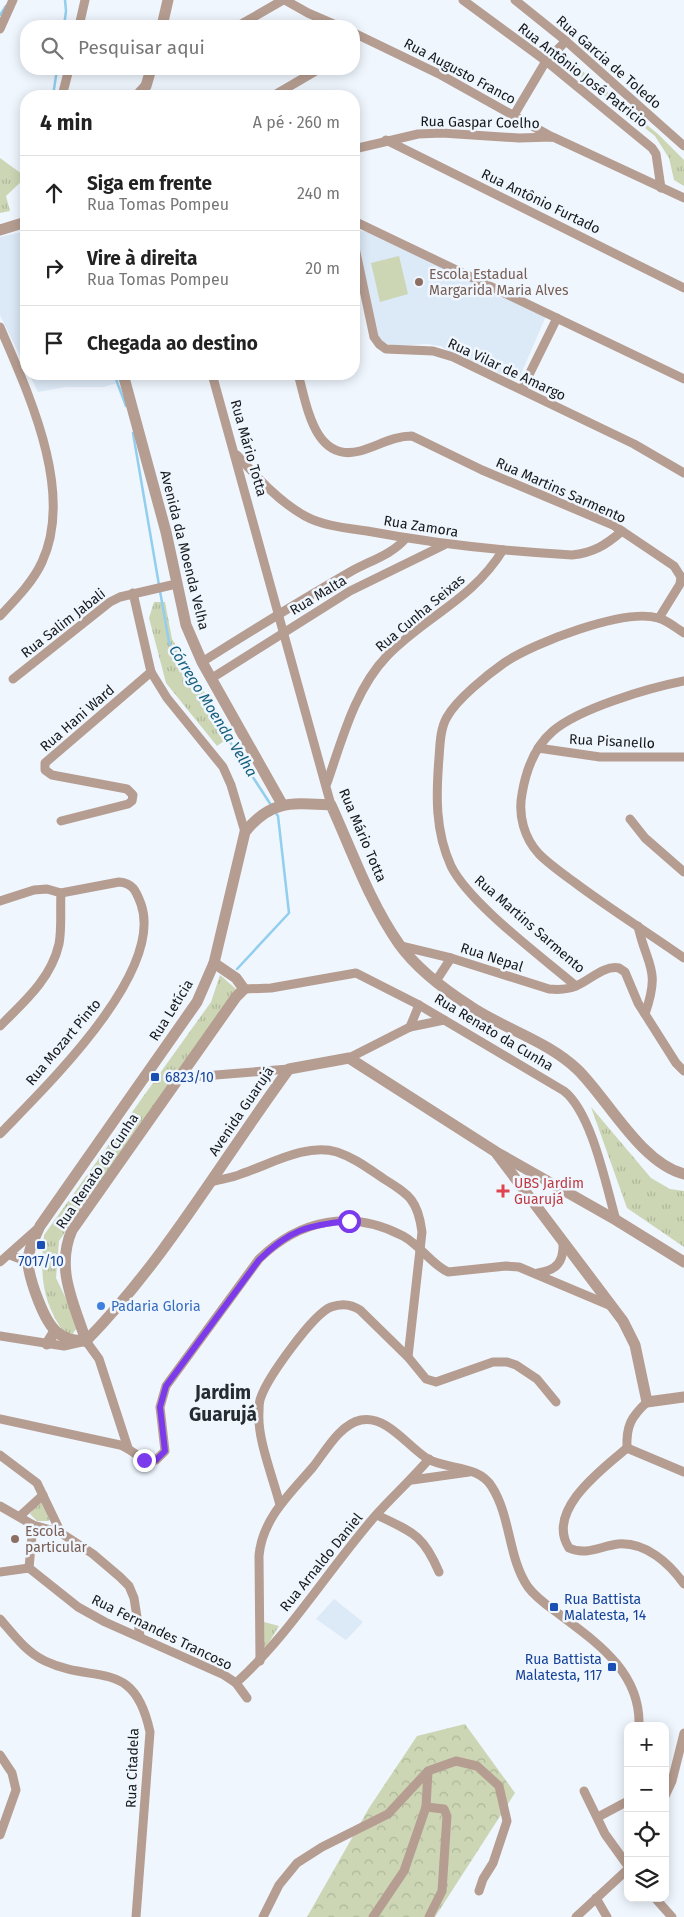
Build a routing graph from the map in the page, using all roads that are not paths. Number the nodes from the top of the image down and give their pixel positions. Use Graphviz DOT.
graph roads {
  1 [pos="13,0"];
  2 [pos="85,0"];
  3 [pos="168,0"];
  4 [pos="284,0"];
  5 [pos="463,0"];
  6 [pos="515,0"];
  7 [pos="80,20"];
  8 [pos="163,20"];
  9 [pos="249,20"];
  10 [pos="324,20"];
  11 [pos="0,29"];
  12 [pos="360,39"];
  13 [pos="566,40"];
  14 [pos="546,61"];
  15 [pos="67,75"];
  16 [pos="150,75"];
  17 [pos="309,75"];
  18 [pos="64,90"];
  19 [pos="145,90"];
  20 [pos="283,90"];
  21 [pos="514,115"];
  22 [pos="552,137"];
  23 [pos="386,140"];
  24 [pos="684,146"];
  25 [pos="360,147"];
  26 [pos="661,188"];
  27 [pos="684,198"];
  28 [pos="20,224"];
  29 [pos="360,224"];
  30 [pos="0,230"];
  31 [pos="360,271"];
  32 [pos="684,288"];
  33 [pos="557,318"];
  34 [pos="0,327"];
  35 [pos="20,373"];
  36 [pos="684,379"];
  37 [pos="23,380"];
  38 [pos="125,380"];
  39 [pos="214,380"];
  40 [pos="300,380"];
  41 [pos="522,389"];
  42 [pos="236,454"];
  43 [pos="684,473"];
  44 [pos="622,531"];
  45 [pos="406,538"];
  46 [pos="444,545"];
  47 [pos="503,550"];
  48 [pos="176,584"];
  49 [pos="133,594"];
  50 [pos="279,613"];
  51 [pos="0,616"];
  52 [pos="659,618"];
  53 [pos="284,631"];
  54 [pos="684,633"];
  55 [pos="202,662"];
  56 [pos="151,672"];
  57 [pos="212,678"];
  58 [pos="13,679"];
  59 [pos="684,681"];
  60 [pos="538,748"];
  61 [pos="684,758"];
  62 [pos="326,784"];
  63 [pos="282,804"];
  64 [pos="331,805"];
  65 [pos="630,819"];
  66 [pos="61,821"];
  67 [pos="245,832"];
  68 [pos="684,872"];
  69 [pos="61,893"];
  70 [pos="0,900"];
  71 [pos="638,926"];
  72 [pos="401,946"];
  73 [pos="451,958"];
  74 [pos="684,958"];
  75 [pos="214,963"];
  76 [pos="436,982"];
  77 [pos="576,986"];
  78 [pos="244,989"];
  79 [pos="420,1005"];
  80 [pos="645,1014"];
  81 [pos="444,1020"];
  82 [pos="0,1026"];
  83 [pos="410,1027"];
  84 [pos="350,1058"];
  85 [pos="289,1069"];
  86 [pos="684,1071"];
  87 [pos="179,1078"];
  88 [pos="0,1134"];
  89 [pos="496,1152"];
  90 [pos="529,1171"];
  91 [pos="684,1174"];
  92 [pos="211,1182"];
  93 [pos="518,1183"];
  94 [pos="616,1220"];
  95 [pos="40,1226"];
  96 [pos="563,1242"];
  97 [pos="419,1247"];
  98 [pos="10,1255"];
  99 [pos="0,1262"];
  100 [pos="28,1262"];
  101 [pos="684,1262"];
  102 [pos="538,1273"];
  103 [pos="609,1305"];
  104 [pos="55,1331"];
  105 [pos="0,1336"];
  106 [pos="86,1341"];
  107 [pos="47,1344"];
  108 [pos="408,1357"];
  109 [pos="684,1397"];
  110 [pos="556,1402"];
  111 [pos="647,1402"];
  112 [pos="0,1419"];
  113 [pos="128,1448"];
  114 [pos="627,1448"];
  115 [pos="0,1454"];
  116 [pos="429,1459"];
  117 [pos="472,1472"];
  118 [pos="684,1472"];
  119 [pos="412,1480"];
  120 [pos="43,1495"];
  121 [pos="280,1505"];
  122 [pos="0,1506"];
  123 [pos="377,1515"];
  124 [pos="20,1516"];
  125 [pos="33,1525"];
  126 [pos="61,1533"];
  127 [pos="29,1568"];
  128 [pos="0,1572"];
  129 [pos="439,1572"];
  130 [pos="684,1584"];
  131 [pos="0,1619"];
  132 [pos="140,1636"];
  133 [pos="260,1661"];
  134 [pos="236,1684"];
  135 [pos="247,1698"];
  136 [pos="638,1722"];
  137 [pos="684,1733"];
  138 [pos="0,1755"];
  139 [pos="428,1771"];
  140 [pos="669,1787"];
  141 [pos="584,1791"];
  142 [pos="624,1803"];
  143 [pos="426,1807"];
  144 [pos="598,1818"];
  145 [pos="0,1835"];
  146 [pos="624,1862"];
  147 [pos="624,1872"];
  148 [pos="479,1891"];
  149 [pos="596,1898"];
  150 [pos="659,1902"];
  151 [pos="432,1915"];
  152 [pos="136,1917"];
  153 [pos="263,1917"];
  154 [pos="373,1917"];
  155 [pos="576,1917"];
  156 [pos="607,1917"];
  157 [pos="672,1917"];
  1 -- 11 [label="street"];
  2 -- 7 [label="street"];
  3 -- 8 [label="street"];
  4 -- 9 [label="street"];
  4 -- 10 [label="street"];
  5 -- 14 [label="street, Rua Antônio José Patricio"];
  6 -- 13 [label="street, Rua Garcia de Toledo"];
  12 -- 21 [label="street, Rua Augusto Franco"];
  13 -- 14 [label="street"];
  13 -- 24 [label="street, Rua Garcia de Toledo"];
  14 -- 21 [label="street"];
  14 -- 26 [label="street, Rua Antônio José Patricio"];
  15 -- 18 [label="street"];
  16 -- 19 [label="street"];
  17 -- 20 [label="street"];
  21 -- 22 [label="street, Rua Augusto Franco"];
  22 -- 23 [label="street, Rua Gaspar Coelho"];
  22 -- 26 [label="street, Rua Gaspar Coelho"];
  23 -- 25 [label="street, Rua Gaspar Coelho"];
  23 -- 32 [label="street, Rua Antônio Furtado"];
  26 -- 27 [label="street, Rua Gaspar Coelho"];
  28 -- 30 [label="street"];
  29 -- 33 [label="street"];
  31 -- 41 [label="street, Rua Vilar de Amargo"];
  33 -- 36 [label="street"];
  33 -- 41 [label="street"];
  34 -- 35 [label="street"];
  37 -- 51 [label="street"];
  38 -- 48 [label="street, Avenida da Moenda Velha"];
  39 -- 42 [label="street, Rua Mário Totta"];
  40 -- 44 [label="street, Rua Martins Sarmento"];
  41 -- 43 [label="street, Rua Vilar de Amargo"];
  42 -- 45 [label="street, Rua Zamora"];
  42 -- 50 [label="street, Rua Mário Totta"];
  44 -- 47 [label="street, Rua Zamora"];
  44 -- 52 [label="street, Rua Martins Sarmento"];
  45 -- 46 [label="street, Rua Zamora"];
  45 -- 50 [label="street"];
  46 -- 47 [label="street, Rua Zamora"];
  46 -- 53 [label="street, Rua Malta"];
  47 -- 62 [label="street, Rua Cunha Seixas"];
  48 -- 49 [label="street, Rua Salim Jabali"];
  48 -- 55 [label="street, Avenida da Moenda Velha"];
  49 -- 56 [label="street"];
  49 -- 58 [label="street, Rua Salim Jabali"];
  50 -- 53 [label="street, Rua Mário Totta"];
  50 -- 55 [label="street"];
  52 -- 54 [label="street"];
  52 -- 77 [label="street, Rua Martins Sarmento"];
  53 -- 57 [label="street, Rua Malta"];
  53 -- 62 [label="street, Rua Mário Totta"];
  55 -- 57 [label="street, Avenida da Moenda Velha"];
  56 -- 66 [label="street, Rua Hani Ward"];
  56 -- 67 [label="street"];
  57 -- 63 [label="street, Avenida da Moenda Velha"];
  59 -- 60 [label="street"];
  60 -- 61 [label="street, Rua Pisanello"];
  60 -- 71 [label="street"];
  62 -- 64 [label="street, Rua Mário Totta"];
  63 -- 64 [label="street, Rua Letícia"];
  63 -- 67 [label="street, Rua Letícia"];
  64 -- 72 [label="street, Rua Mário Totta"];
  65 -- 68 [label="street"];
  67 -- 75 [label="street, Rua Letícia"];
  69 -- 70 [label="street, Rua Mozart Pinto"];
  69 -- 82 [label="street"];
  69 -- 88 [label="street, Rua Mozart Pinto"];
  71 -- 74 [label="street"];
  71 -- 80 [label="street"];
  72 -- 73 [label="street, Rua Nepal"];
  72 -- 76 [label="street, Rua Mário Totta"];
  73 -- 76 [label="street"];
  73 -- 77 [label="street, Rua Nepal"];
  75 -- 78 [label="street"];
  75 -- 95 [label="street, Rua Letícia"];
  76 -- 91 [label="street, Rua Mário Totta"];
  77 -- 80 [label="street, Rua Martins Sarmento"];
  78 -- 79 [label="street, Rua Renato da Cunha"];
  78 -- 87 [label="street, Rua Renato da Cunha"];
  79 -- 81 [label="street, Rua Renato da Cunha"];
  79 -- 83 [label="street"];
  80 -- 86 [label="street, Rua Martins Sarmento"];
  81 -- 83 [label="street"];
  81 -- 94 [label="street, Rua Renato da Cunha"];
  83 -- 84 [label="street"];
  84 -- 85 [label="street, Avenida Guarujá"];
  84 -- 89 [label="street"];
  85 -- 87 [label="street"];
  85 -- 92 [label="street, Avenida Guarujá"];
  87 -- 106 [label="street, Rua Renato da Cunha"];
  89 -- 90 [label="street"];
  89 -- 93 [label="street"];
  90 -- 93 [label="street"];
  90 -- 94 [label="street"];
  92 -- 97 [label="street"];
  92 -- 106 [label="street, Avenida Guarujá"];
  93 -- 96 [label="street"];
  94 -- 101 [label="street"];
  95 -- 98 [label="street, Rua Letícia"];
  95 -- 100 [label="street"];
  96 -- 102 [label="street"];
  96 -- 103 [label="street"];
  97 -- 102 [label="street"];
  97 -- 108 [label="street"];
  97 -- 113 [label="street"];
  98 -- 99 [label="street, Rua Letícia"];
  98 -- 100 [label="street"];
  100 -- 104 [label="street"];
  102 -- 103 [label="street"];
  103 -- 111 [label="street"];
  104 -- 106 [label="street"];
  104 -- 107 [label="street"];
  105 -- 107 [label="street"];
  106 -- 107 [label="street"];
  106 -- 113 [label="street, Rua Renato da Cunha"];
  108 -- 110 [label="street"];
  108 -- 121 [label="street"];
  109 -- 111 [label="street"];
  111 -- 114 [label="street"];
  112 -- 113 [label="street"];
  114 -- 118 [label="street"];
  114 -- 130 [label="street"];
  115 -- 120 [label="street"];
  116 -- 117 [label="street"];
  116 -- 119 [label="street, Rua Arnaldo Daniel"];
  116 -- 121 [label="street"];
  117 -- 119 [label="street"];
  117 -- 136 [label="street"];
  119 -- 123 [label="street, Rua Arnaldo Daniel"];
  120 -- 124 [label="street"];
  120 -- 126 [label="street"];
  121 -- 133 [label="street"];
  122 -- 124 [label="street"];
  123 -- 129 [label="street"];
  123 -- 133 [label="street, Rua Arnaldo Daniel"];
  124 -- 125 [label="street"];
  125 -- 126 [label="street"];
  125 -- 127 [label="street"];
  126 -- 132 [label="street"];
  127 -- 128 [label="street"];
  127 -- 132 [label="street, Rua Fernandes Trancoso"];
  131 -- 152 [label="street, Rua Citadela"];
  132 -- 134 [label="street, Rua Fernandes Trancoso"];
  133 -- 134 [label="street, Rua Arnaldo Daniel"];
  134 -- 135 [label="street, Rua Fernandes Trancoso"];
  137 -- 140 [label="street"];
  138 -- 145 [label="street"];
  139 -- 143 [label="street"];
  139 -- 148 [label="street"];
  139 -- 153 [label="street"];
  141 -- 144 [label="street"];
  142 -- 144 [label="street"];
  143 -- 151 [label="street"];
  143 -- 154 [label="street"];
  144 -- 146 [label="street"];
  147 -- 149 [label="street"];
  149 -- 155 [label="street"];
  149 -- 156 [label="street"];
  150 -- 157 [label="street"];
}
